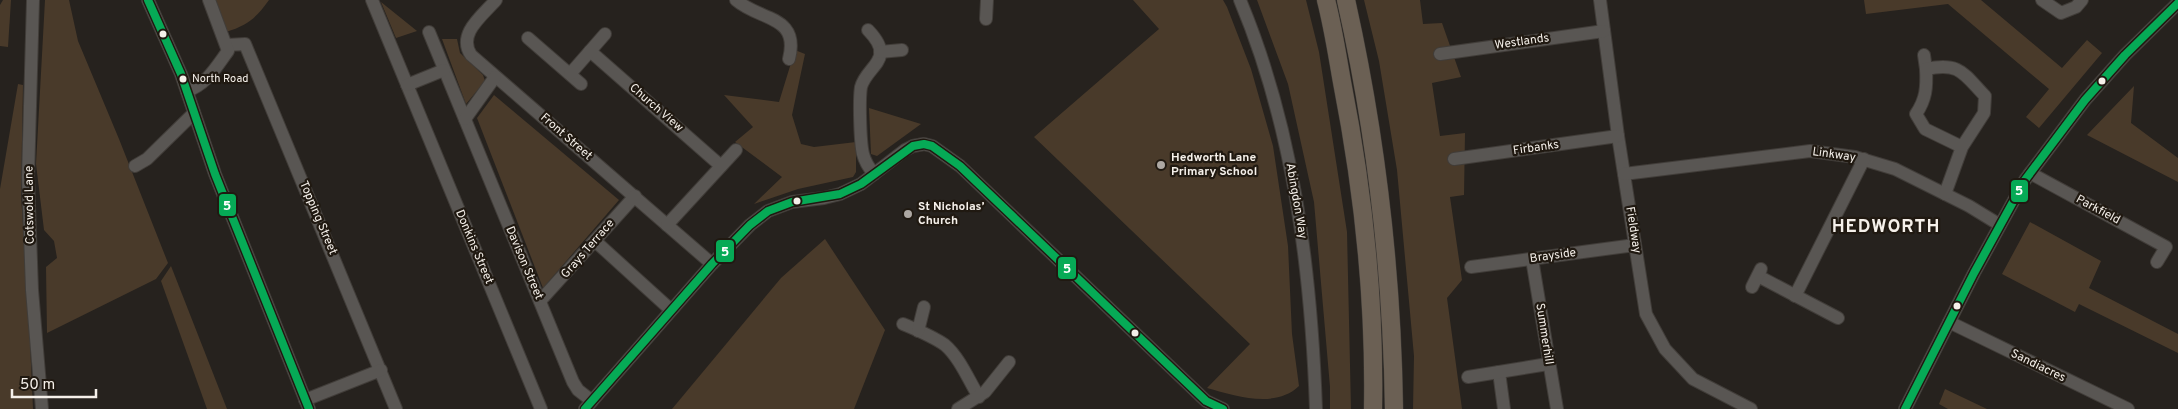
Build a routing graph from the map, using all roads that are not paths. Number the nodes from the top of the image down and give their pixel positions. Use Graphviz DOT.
graph roads {
  1 [pos="33,0"];
  2 [pos="148,0"];
  3 [pos="209,0"];
  4 [pos="372,0"];
  5 [pos="496,0"];
  6 [pos="736,0"];
  7 [pos="987,0"];
  8 [pos="1240,0"];
  9 [pos="1326,0"];
  10 [pos="1346,0"];
  11 [pos="1600,0"];
  12 [pos="2042,0"];
  13 [pos="2082,0"];
  14 [pos="2175,10"];
  15 [pos="986,19"];
  16 [pos="868,30"];
  17 [pos="1604,31"];
  18 [pos="429,32"];
  19 [pos="605,34"];
  20 [pos="528,38"];
  21 [pos="227,45"];
  22 [pos="902,50"];
  23 [pos="590,51"];
  24 [pos="880,52"];
  25 [pos="1440,54"];
  26 [pos="1924,55"];
  27 [pos="789,59"];
  28 [pos="444,70"];
  29 [pos="1926,70"];
  30 [pos="570,74"];
  31 [pos="495,77"];
  32 [pos="581,84"];
  33 [pos="407,86"];
  34 [pos="187,91"];
  35 [pos="194,113"];
  36 [pos="465,119"];
  37 [pos="1618,136"];
  38 [pos="1962,147"];
  39 [pos="736,150"];
  40 [pos="1454,160"];
  41 [pos="1864,160"];
  42 [pos="134,166"];
  43 [pos="721,166"];
  44 [pos="2030,173"];
  45 [pos="874,174"];
  46 [pos="1624,174"];
  47 [pos="1945,194"];
  48 [pos="634,196"];
  49 [pos="667,225"];
  50 [pos="2000,225"];
  51 [pos="595,241"];
  52 [pos="1636,245"];
  53 [pos="1532,259"];
  54 [pos="2157,262"];
  55 [pos="712,264"];
  56 [pos="1471,267"];
  57 [pos="1757,277"];
  58 [pos="1795,296"];
  59 [pos="540,301"];
  60 [pos="924,308"];
  61 [pos="671,310"];
  62 [pos="1838,318"];
  63 [pos="1949,322"];
  64 [pos="903,324"];
  65 [pos="918,331"];
  66 [pos="1009,362"];
  67 [pos="1548,364"];
  68 [pos="381,370"];
  69 [pos="1499,372"];
  70 [pos="1468,377"];
  71 [pos="979,397"];
  72 [pos="307,404"];
  73 [pos="588,405"];
  74 [pos="42,409"];
  75 [pos="396,409"];
  76 [pos="541,409"];
  77 [pos="958,409"];
  78 [pos="1223,409"];
  79 [pos="1316,409"];
  80 [pos="1373,409"];
  81 [pos="1394,409"];
  82 [pos="1504,409"];
  83 [pos="1557,409"];
  84 [pos="1751,409"];
  85 [pos="1905,409"];
  86 [pos="2128,409"];
  1 -- 74 [label="street, Cotswold Lane"];
  2 -- 34 [label="street"];
  3 -- 21 [label="street"];
  4 -- 33 [label="street, Donkins Street"];
  5 -- 31 [label="street, Front Street"];
  6 -- 27 [label="street"];
  7 -- 15 [label="street"];
  8 -- 79 [label="street, Abingdon Way"];
  9 -- 80 [label="highway"];
  10 -- 81 [label="highway"];
  11 -- 17 [label="street, Fieldway"];
  12 -- 13 [label="street"];
  14 -- 44 [label="street"];
  16 -- 24 [label="street"];
  17 -- 25 [label="street, Westlands"];
  17 -- 37 [label="street, Fieldway"];
  18 -- 28 [label="street, Davison Street"];
  19 -- 23 [label="street"];
  20 -- 30 [label="street"];
  21 -- 34 [label="street"];
  21 -- 68 [label="street, Topping Street"];
  22 -- 24 [label="street"];
  23 -- 30 [label="street"];
  23 -- 43 [label="street, Church View"];
  24 -- 45 [label="street"];
  26 -- 29 [label="street"];
  28 -- 33 [label="street"];
  28 -- 36 [label="street, Davison Street"];
  29 -- 38 [label="street"];
  29 -- 38 [label="street"];
  30 -- 32 [label="street"];
  31 -- 36 [label="street"];
  31 -- 48 [label="street, Front Street"];
  33 -- 76 [label="street, Donkins Street"];
  34 -- 35 [label="street"];
  35 -- 42 [label="street"];
  35 -- 72 [label="street"];
  36 -- 59 [label="street, Davison Street"];
  37 -- 40 [label="street, Firbanks"];
  37 -- 46 [label="street, Fieldway"];
  38 -- 47 [label="street"];
  39 -- 43 [label="street"];
  41 -- 46 [label="street, Linkway"];
  41 -- 47 [label="street, Linkway"];
  41 -- 58 [label="street"];
  43 -- 49 [label="street"];
  44 -- 50 [label="street"];
  44 -- 54 [label="street, Parkfield"];
  45 -- 55 [label="street"];
  45 -- 78 [label="street"];
  46 -- 52 [label="street, Fieldway"];
  47 -- 50 [label="street, Linkway"];
  48 -- 49 [label="street, Front Street"];
  48 -- 51 [label="street, Grays Terrace"];
  49 -- 55 [label="street, Front Street"];
  50 -- 63 [label="street"];
  51 -- 59 [label="street, Grays Terrace"];
  51 -- 61 [label="street"];
  52 -- 53 [label="street, Brayside"];
  52 -- 84 [label="street, Fieldway"];
  53 -- 56 [label="street, Brayside"];
  53 -- 67 [label="street, Summerhill"];
  55 -- 61 [label="street"];
  57 -- 58 [label="street"];
  58 -- 62 [label="street"];
  59 -- 73 [label="street, Davison Street"];
  60 -- 65 [label="street"];
  61 -- 73 [label="street"];
  63 -- 85 [label="street"];
  63 -- 86 [label="street, Sandiacres"];
  64 -- 65 [label="street"];
  65 -- 71 [label="street"];
  66 -- 71 [label="street"];
  67 -- 69 [label="street"];
  67 -- 83 [label="street, Summerhill"];
  68 -- 72 [label="street"];
  68 -- 75 [label="street, Topping Street"];
  69 -- 70 [label="street"];
  69 -- 82 [label="street"];
  71 -- 77 [label="street"];
}
